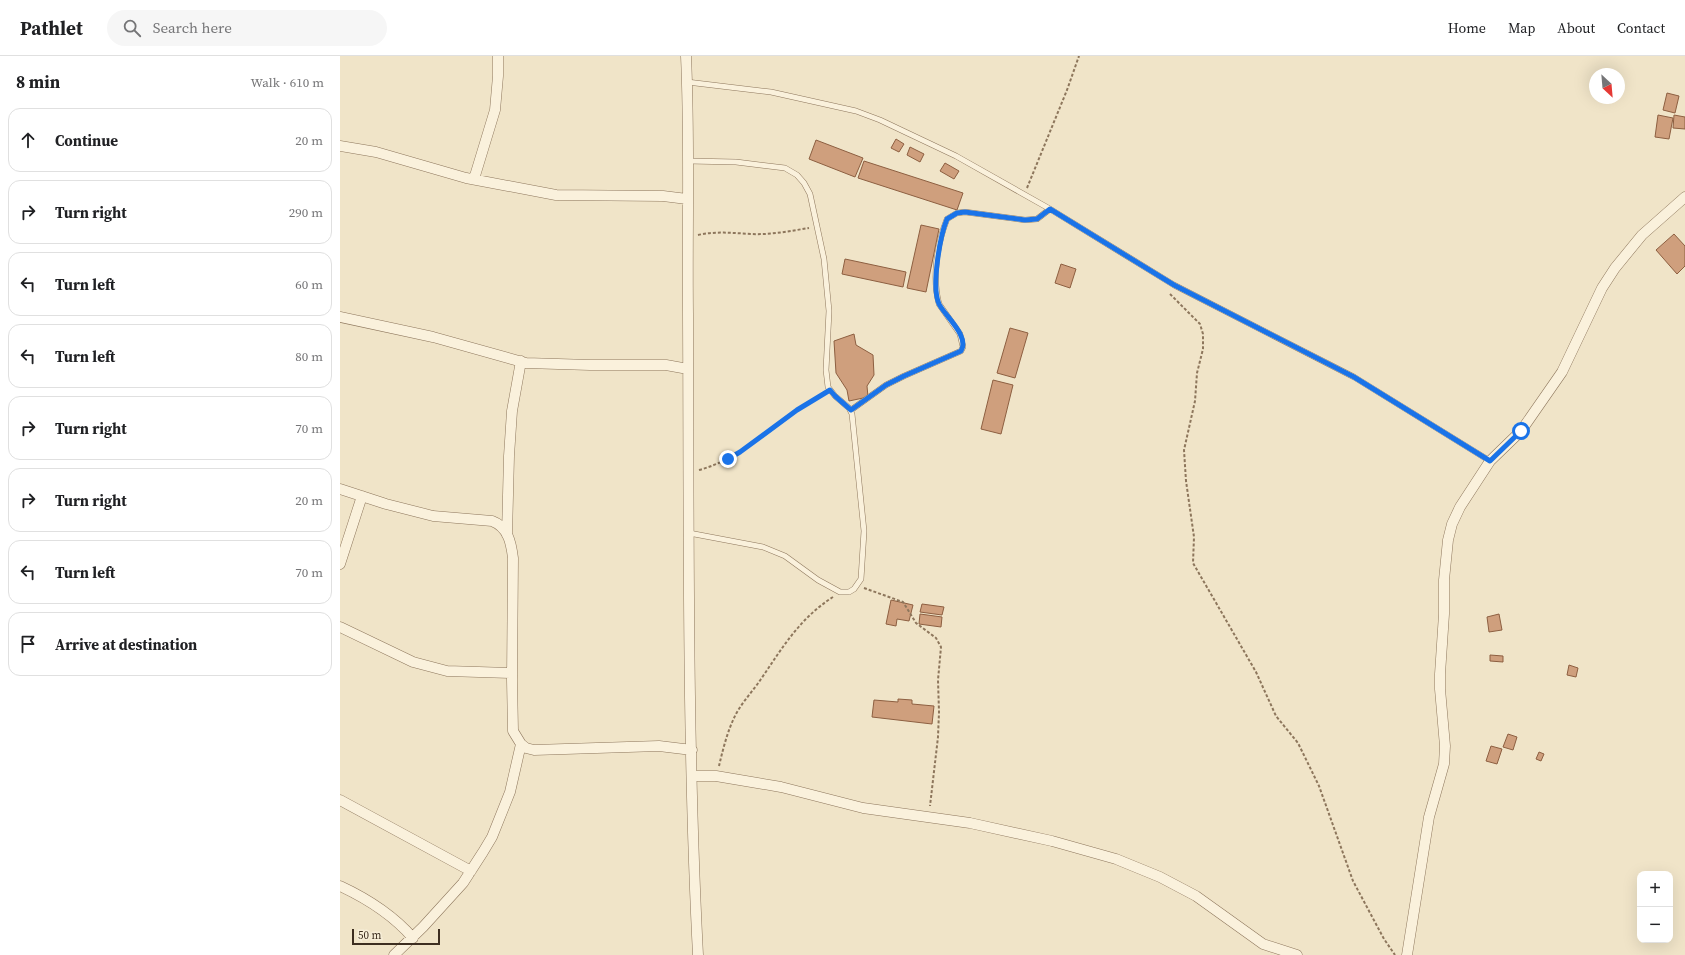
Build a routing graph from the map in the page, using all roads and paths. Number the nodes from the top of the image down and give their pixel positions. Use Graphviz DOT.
graph roads {
  1 [pos="498,56"];
  2 [pos="686,56"];
  3 [pos="1079,56"];
  4 [pos="687,82"];
  5 [pos="340,146"];
  6 [pos="689,161"];
  7 [pos="474,180"];
  8 [pos="1024,195"];
  9 [pos="1685,197"];
  10 [pos="687,199"];
  11 [pos="1050,209"];
  12 [pos="817,227"];
  13 [pos="688,238"];
  14 [pos="1167,291"];
  15 [pos="340,317"];
  16 [pos="521,362"];
  17 [pos="688,369"];
  18 [pos="830,390"];
  19 [pos="851,410"];
  20 [pos="1490,461"];
  21 [pos="689,477"];
  22 [pos="340,489"];
  23 [pos="362,496"];
  24 [pos="689,534"];
  25 [pos="507,535"];
  26 [pos="340,564"];
  27 [pos="858,585"];
  28 [pos="840,592"];
  29 [pos="340,627"];
  30 [pos="512,673"];
  31 [pos="521,744"];
  32 [pos="692,750"];
  33 [pos="692,776"];
  34 [pos="716,776"];
  35 [pos="340,800"];
  36 [pos="929,817"];
  37 [pos="471,871"];
  38 [pos="340,886"];
  39 [pos="413,938"];
  40 [pos="394,955"];
  41 [pos="698,955"];
  42 [pos="1297,955"];
  43 [pos="1395,955"];
  44 [pos="1407,955"];
  1 -- 7 [label="street"];
  2 -- 4 [label="street"];
  3 -- 8 [label="path"];
  4 -- 6 [label="street"];
  4 -- 8 [label="lane"];
  5 -- 7 [label="street"];
  6 -- 10 [label="street"];
  6 -- 12 [label="lane"];
  7 -- 10 [label="street"];
  8 -- 11 [label="lane"];
  9 -- 20 [label="street"];
  10 -- 13 [label="street"];
  11 -- 19 [label="lane"];
  11 -- 20 [label="lane"];
  12 -- 13 [label="path"];
  12 -- 18 [label="lane"];
  13 -- 17 [label="street"];
  14 -- 43 [label="path"];
  15 -- 16 [label="street"];
  16 -- 17 [label="street"];
  16 -- 25 [label="street"];
  17 -- 21 [label="street"];
  18 -- 19 [label="lane"];
  18 -- 21 [label="path"];
  19 -- 27 [label="lane"];
  20 -- 44 [label="street"];
  21 -- 24 [label="street"];
  22 -- 23 [label="street"];
  23 -- 25 [label="street"];
  23 -- 26 [label="street"];
  24 -- 28 [label="lane"];
  24 -- 32 [label="street"];
  25 -- 30 [label="street"];
  27 -- 28 [label="lane"];
  27 -- 36 [label="path"];
  28 -- 34 [label="path"];
  29 -- 30 [label="street"];
  30 -- 31 [label="street"];
  31 -- 32 [label="street"];
  31 -- 37 [label="street"];
  32 -- 33 [label="street"];
  33 -- 34 [label="street"];
  33 -- 41 [label="street"];
  34 -- 36 [label="street"];
  35 -- 37 [label="street"];
  36 -- 42 [label="street"];
  37 -- 39 [label="street"];
  38 -- 39 [label="street"];
  39 -- 40 [label="street"];
}
